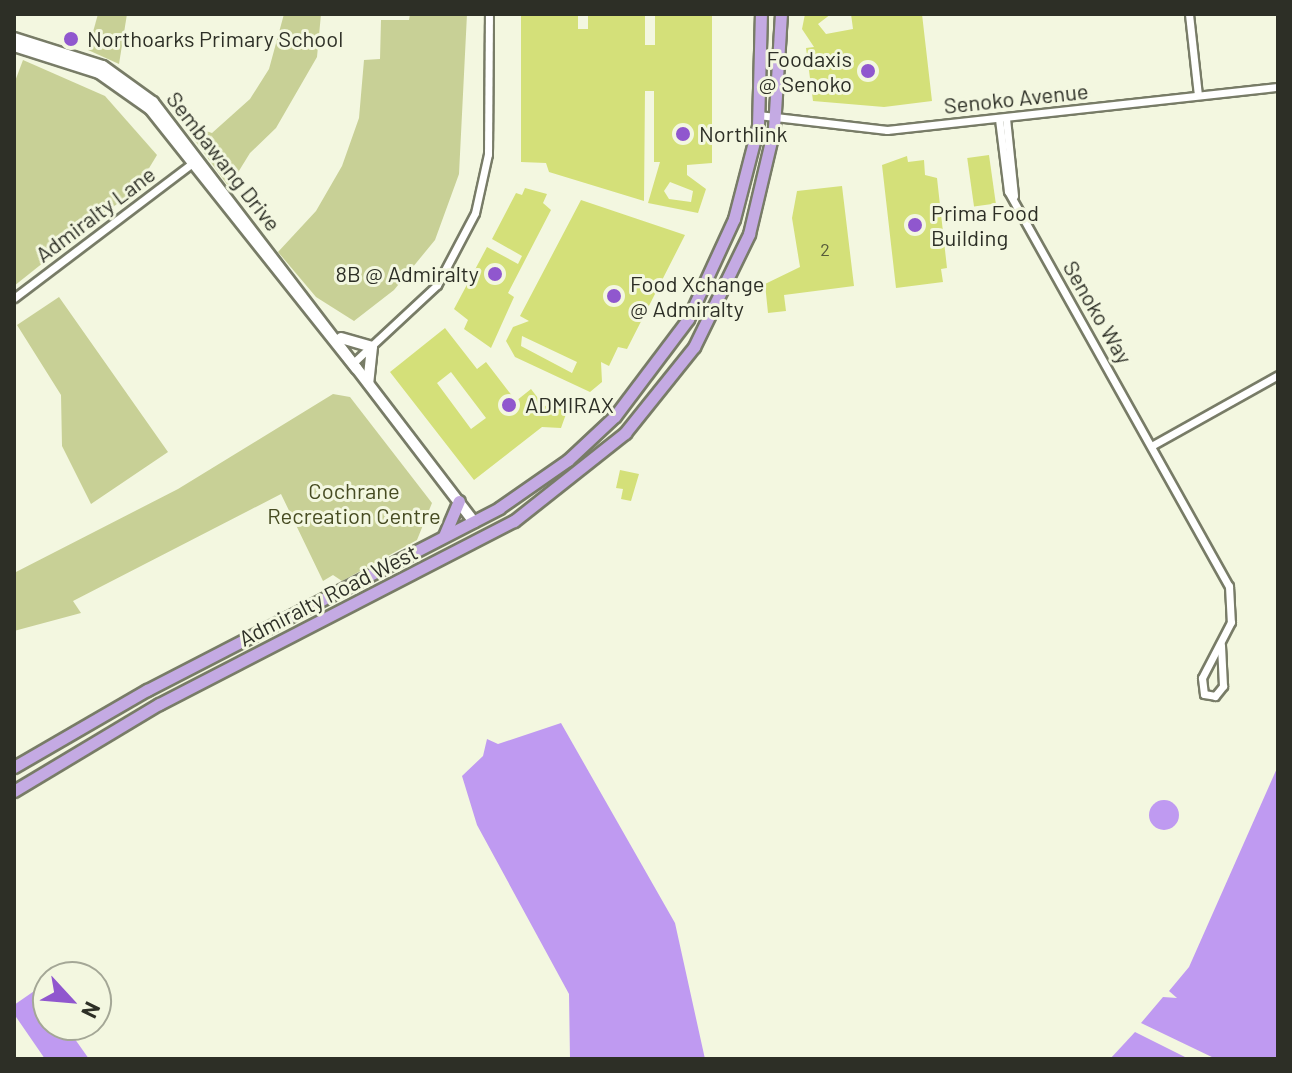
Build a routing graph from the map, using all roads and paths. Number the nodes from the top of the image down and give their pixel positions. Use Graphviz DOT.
graph roads {
  1 [pos="489,14"];
  2 [pos="761,14"];
  3 [pos="781,14"];
  4 [pos="1189,14"];
  5 [pos="14,38"];
  6 [pos="14,46"];
  7 [pos="1278,87"];
  8 [pos="1198,95"];
  9 [pos="758,115"];
  10 [pos="775,118"];
  11 [pos="1002,119"];
  12 [pos="195,161"];
  13 [pos="14,298"];
  14 [pos="336,335"];
  15 [pos="372,347"];
  16 [pos="354,365"];
  17 [pos="1278,375"];
  18 [pos="368,383"];
  19 [pos="1153,445"];
  20 [pos="459,501"];
  21 [pos="474,522"];
  22 [pos="500,528"];
  23 [pos="441,540"];
  24 [pos="1221,645"];
  25 [pos="14,767"];
  26 [pos="14,791"];
  1 -- 15 [label="street"];
  2 -- 9 [label="main road, Admiralty Road West"];
  3 -- 10 [label="main road, Admiralty Road West"];
  4 -- 8 [label="street"];
  5 -- 12 [label="main road, Sembawang Drive"];
  6 -- 12 [label="main road, Sembawang Drive"];
  7 -- 8 [label="street, Senoko Avenue"];
  8 -- 11 [label="street, Senoko Avenue"];
  9 -- 10 [label="street, Senoko Avenue"];
  9 -- 21 [label="main road, Admiralty Road West"];
  10 -- 11 [label="street, Senoko Avenue"];
  10 -- 22 [label="main road, Admiralty Road West"];
  11 -- 19 [label="street, Senoko Way"];
  12 -- 13 [label="street, Admiralty Lane"];
  12 -- 14 [label="main road, Sembawang Drive"];
  12 -- 16 [label="main road, Sembawang Drive"];
  14 -- 15 [label="main road"];
  14 -- 16 [label="main road, Sembawang Drive"];
  15 -- 16 [label="street"];
  15 -- 18 [label="main road"];
  16 -- 18 [label="main road, Sembawang Drive"];
  17 -- 19 [label="street"];
  18 -- 20 [label="main road, Sembawang Drive"];
  19 -- 24 [label="street, Senoko Way"];
  20 -- 21 [label="main road, Sembawang Drive"];
  20 -- 23 [label="main road"];
  21 -- 22 [label="main road"];
  21 -- 23 [label="main road, Admiralty Road West"];
  22 -- 26 [label="main road, Admiralty Road West"];
  23 -- 25 [label="main road, Admiralty Road West"];
  24 -- 24 [label="street, Senoko Way"];
}
